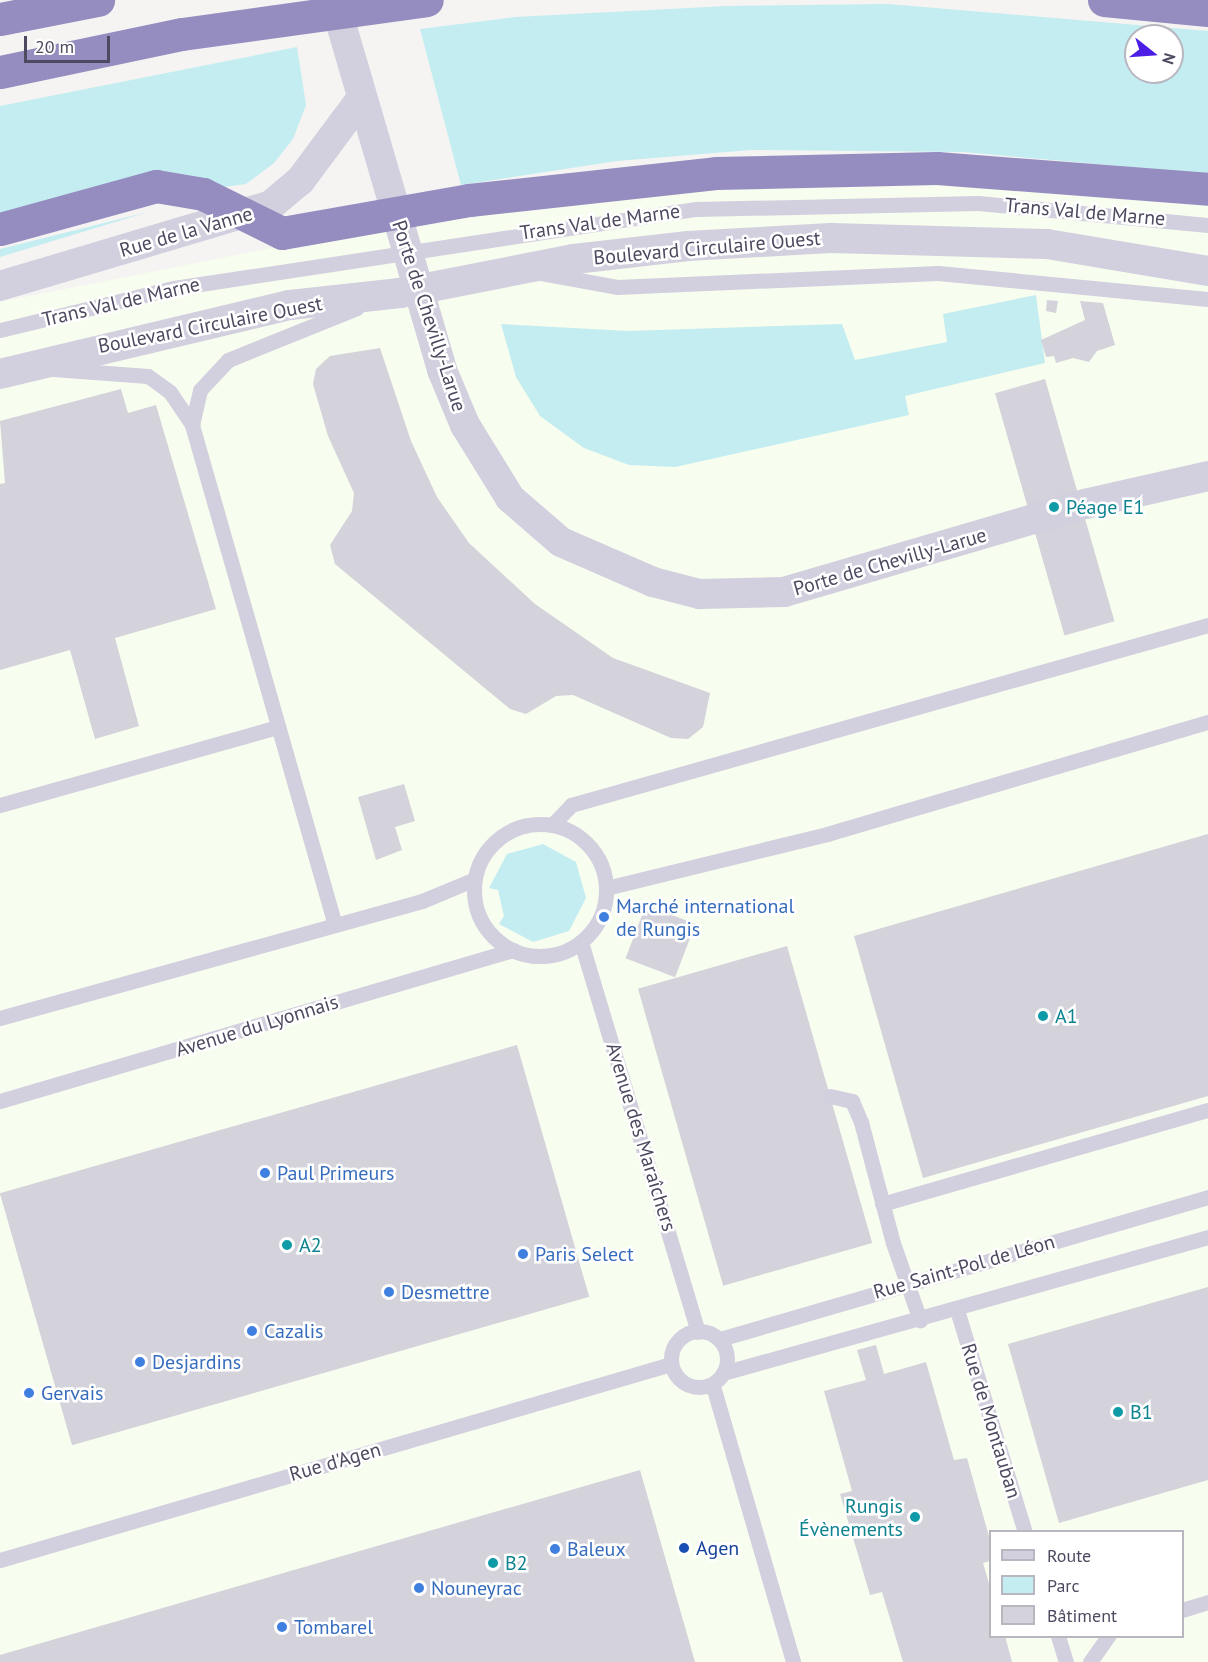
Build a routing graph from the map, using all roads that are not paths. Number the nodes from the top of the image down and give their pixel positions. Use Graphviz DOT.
graph roads {
  1 [pos="98,0"];
  2 [pos="333,0"];
  3 [pos="427,0"];
  4 [pos="1104,0"];
  5 [pos="1208,10"];
  6 [pos="0,20"];
  7 [pos="0,72"];
  8 [pos="362,99"];
  9 [pos="1208,189"];
  10 [pos="1208,225"];
  11 [pos="0,229"];
  12 [pos="529,271"];
  13 [pos="1208,271"];
  14 [pos="0,286"];
  15 [pos="400,293"];
  16 [pos="1208,299"];
  17 [pos="0,330"];
  18 [pos="34,364"];
  19 [pos="0,374"];
  20 [pos="192,425"];
  21 [pos="1208,476"];
  22 [pos="1208,625"];
  23 [pos="1208,722"];
  24 [pos="278,727"];
  25 [pos="0,805"];
  26 [pos="552,825"];
  27 [pos="475,879"];
  28 [pos="606,888"];
  29 [pos="335,925"];
  30 [pos="581,942"];
  31 [pos="513,950"];
  32 [pos="0,1018"];
  33 [pos="831,1096"];
  34 [pos="0,1101"];
  35 [pos="1208,1110"];
  36 [pos="1208,1197"];
  37 [pos="882,1204"];
  38 [pos="1208,1237"];
  39 [pos="909,1283"];
  40 [pos="957,1310"];
  41 [pos="921,1320"];
  42 [pos="698,1332"];
  43 [pos="720,1339"];
  44 [pos="670,1364"];
  45 [pos="718,1380"];
  46 [pos="1024,1530"];
  47 [pos="0,1560"];
  48 [pos="1208,1602"];
  49 [pos="1184,1609"];
  50 [pos="1059,1638"];
  51 [pos="1107,1638"];
  52 [pos="793,1662"];
  53 [pos="1065,1662"];
  54 [pos="1090,1662"];
  1 -- 6 [label="highway"];
  2 -- 8 [label="street, Porte de Chevilly-Larue"];
  3 -- 7 [label="highway"];
  4 -- 5 [label="highway"];
  8 -- 14 [label="street, Rue de la Vanne"];
  8 -- 21 [label="street, Porte de Chevilly-Larue"];
  9 -- 11 [label="highway"];
  10 -- 17 [label="lane, Trans Val de Marne"];
  12 -- 13 [label="street, Boulevard Circulaire Ouest"];
  12 -- 15 [label="street, Boulevard Circulaire Ouest"];
  12 -- 16 [label="lane"];
  15 -- 18 [label="street, Boulevard Circulaire Ouest"];
  15 -- 20 [label="lane"];
  18 -- 19 [label="street, Boulevard Circulaire Ouest"];
  18 -- 20 [label="lane"];
  20 -- 24 [label="lane"];
  22 -- 26 [label="lane"];
  23 -- 28 [label="lane"];
  24 -- 25 [label="lane"];
  24 -- 29 [label="lane"];
  26 -- 27 [label="lane"];
  26 -- 28 [label="lane"];
  27 -- 29 [label="lane"];
  27 -- 31 [label="lane"];
  28 -- 30 [label="lane"];
  29 -- 32 [label="lane"];
  30 -- 31 [label="lane"];
  30 -- 42 [label="lane, Avenue des Maraîchers"];
  31 -- 34 [label="lane, Avenue du Lyonnais"];
  33 -- 37 [label="lane"];
  35 -- 37 [label="lane"];
  36 -- 39 [label="lane, Rue Saint-Pol de Léon"];
  37 -- 39 [label="lane"];
  38 -- 40 [label="lane, Rue Saint-Pol de Léon"];
  39 -- 41 [label="lane"];
  39 -- 43 [label="lane, Rue Saint-Pol de Léon"];
  40 -- 41 [label="lane, Rue Saint-Pol de Léon"];
  40 -- 46 [label="lane, Rue de Montauban"];
  41 -- 45 [label="lane, Rue Saint-Pol de Léon"];
  42 -- 43 [label="lane"];
  42 -- 44 [label="lane"];
  43 -- 45 [label="lane"];
  44 -- 45 [label="lane"];
  44 -- 47 [label="lane, Rue d'Agen"];
  45 -- 52 [label="lane"];
  48 -- 49 [label="lane"];
  50 -- 53 [label="lane"];
  51 -- 54 [label="lane"];
}
